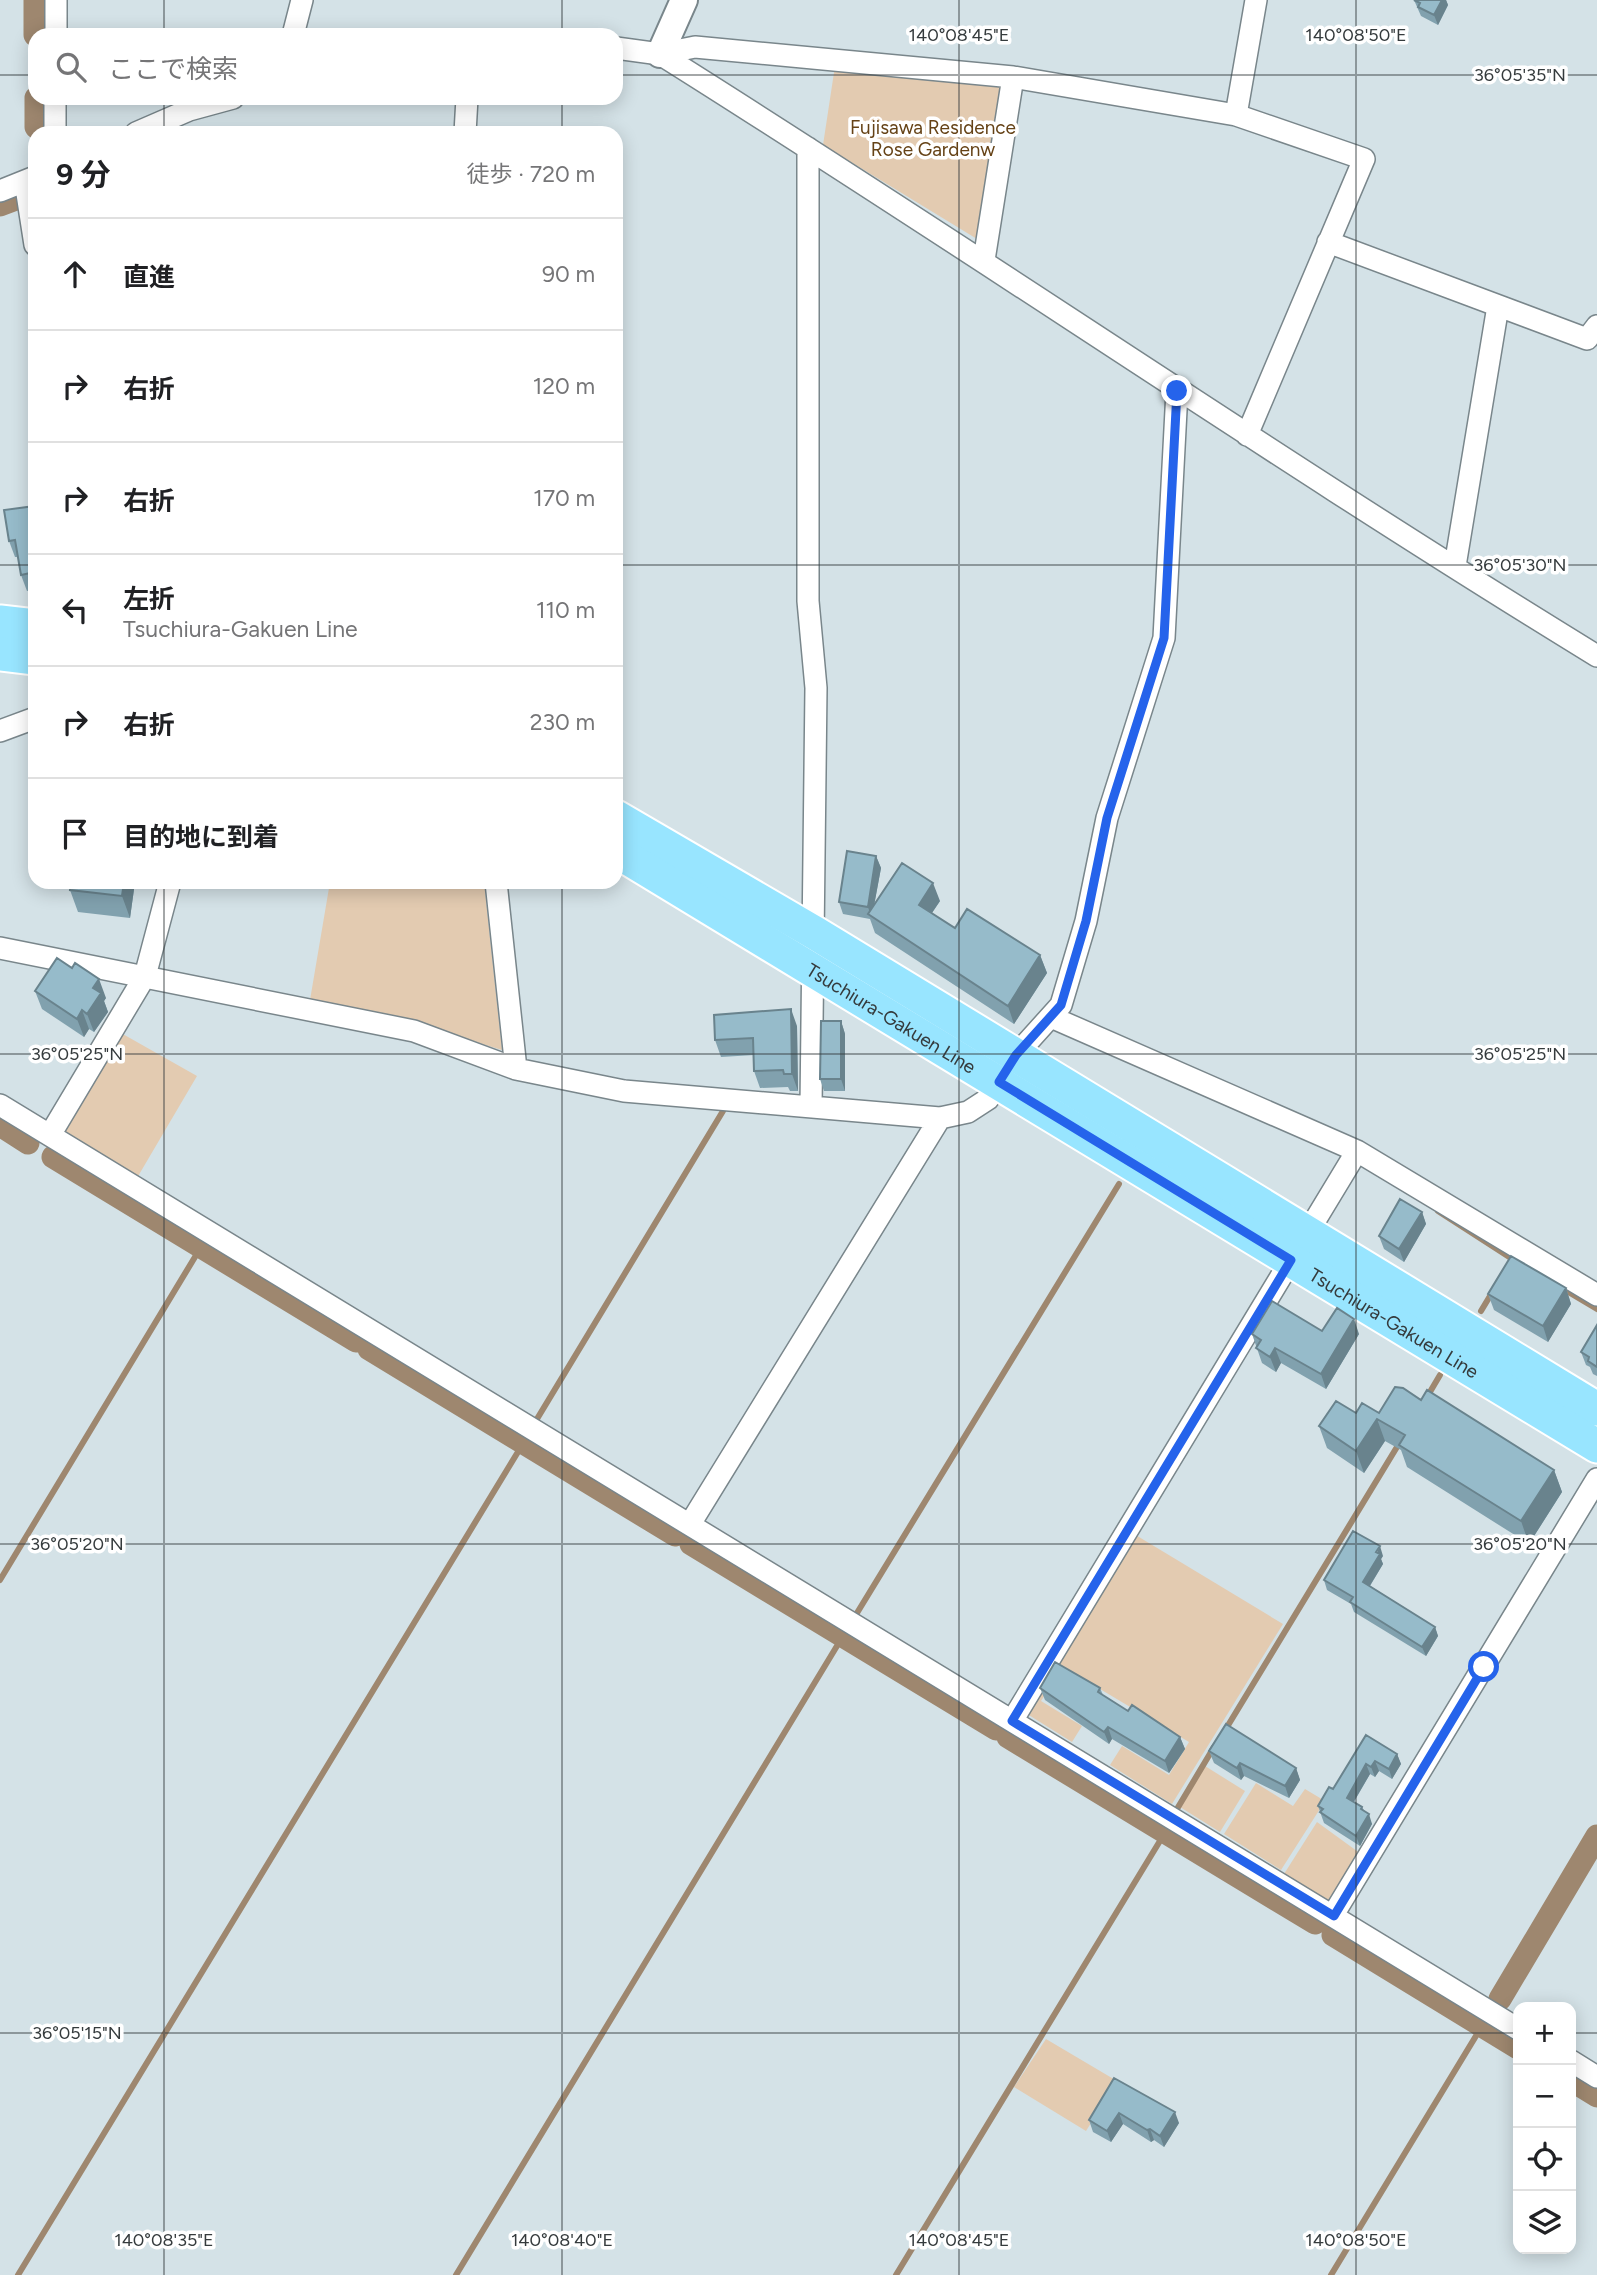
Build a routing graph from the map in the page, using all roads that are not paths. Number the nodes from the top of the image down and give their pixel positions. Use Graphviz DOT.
graph roads {
  1 [pos="56,0"];
  2 [pos="302,0"];
  3 [pos="684,0"];
  4 [pos="1256,0"];
  5 [pos="55,28"];
  6 [pos="295,28"];
  7 [pos="623,49"];
  8 [pos="660,54"];
  9 [pos="1013,77"];
  10 [pos="55,105"];
  11 [pos="207,105"];
  12 [pos="467,105"];
  13 [pos="1236,116"];
  14 [pos="55,126"];
  15 [pos="152,126"];
  16 [pos="465,126"];
  17 [pos="808,148"];
  18 [pos="28,180"];
  19 [pos="0,191"];
  20 [pos="1328,242"];
  21 [pos="984,260"];
  22 [pos="1498,306"];
  23 [pos="1597,326"];
  24 [pos="1177,391"];
  25 [pos="1247,435"];
  26 [pos="1455,566"];
  27 [pos="0,622"];
  28 [pos="28,625"];
  29 [pos="0,654"];
  30 [pos="1597,656"];
  31 [pos="28,657"];
  32 [pos="28,721"];
  33 [pos="0,731"];
  34 [pos="623,821"];
  35 [pos="623,855"];
  36 [pos="168,889"];
  37 [pos="497,889"];
  38 [pos="815,933"];
  39 [pos="0,948"];
  40 [pos="814,970"];
  41 [pos="145,976"];
  42 [pos="1051,1017"];
  43 [pos="516,1069"];
  44 [pos="1007,1069"];
  45 [pos="0,1105"];
  46 [pos="811,1107"];
  47 [pos="940,1118"];
  48 [pos="50,1135"];
  49 [pos="1357,1151"];
  50 [pos="1300,1247"];
  51 [pos="1597,1295"];
  52 [pos="1597,1409"];
  53 [pos="1597,1446"];
  54 [pos="1597,1479"];
  55 [pos="690,1524"];
  56 [pos="1012,1721"];
  57 [pos="1334,1916"];
  58 [pos="1513,2026"];
  59 [pos="1576,2064"];
  60 [pos="1597,2077"];
  1 -- 5 [label="street"];
  2 -- 6 [label="street"];
  3 -- 8 [label="street"];
  4 -- 13 [label="street"];
  7 -- 8 [label="street"];
  8 -- 9 [label="street"];
  8 -- 17 [label="street"];
  9 -- 13 [label="street"];
  9 -- 21 [label="street"];
  10 -- 14 [label="street"];
  11 -- 15 [label="street"];
  12 -- 16 [label="street"];
  13 -- 20 [label="street"];
  17 -- 21 [label="street"];
  17 -- 38 [label="street"];
  18 -- 19 [label="street"];
  20 -- 22 [label="street"];
  20 -- 25 [label="street"];
  21 -- 24 [label="street"];
  22 -- 23 [label="street"];
  22 -- 26 [label="street"];
  24 -- 25 [label="street"];
  24 -- 42 [label="street"];
  25 -- 26 [label="street"];
  26 -- 30 [label="street"];
  27 -- 28 [label="main road"];
  29 -- 31 [label="main road"];
  32 -- 33 [label="street"];
  34 -- 38 [label="main road, Tsuchiura-Gakuen Line"];
  35 -- 40 [label="main road, Tsuchiura-Gakuen Line"];
  36 -- 41 [label="street"];
  37 -- 43 [label="street"];
  38 -- 40 [label="street"];
  38 -- 44 [label="main road, Tsuchiura-Gakuen Line"];
  39 -- 41 [label="street"];
  40 -- 44 [label="main road, Tsuchiura-Gakuen Line"];
  40 -- 46 [label="street"];
  41 -- 43 [label="street"];
  41 -- 48 [label="street"];
  42 -- 44 [label="street"];
  42 -- 49 [label="street"];
  43 -- 46 [label="street"];
  44 -- 47 [label="street"];
  44 -- 50 [label="main road, Tsuchiura-Gakuen Line"];
  45 -- 48 [label="street"];
  46 -- 47 [label="street"];
  47 -- 55 [label="street"];
  48 -- 55 [label="street"];
  49 -- 50 [label="street"];
  49 -- 51 [label="street"];
  50 -- 52 [label="main road, Tsuchiura-Gakuen Line"];
  50 -- 53 [label="main road, Tsuchiura-Gakuen Line"];
  50 -- 56 [label="street"];
  54 -- 57 [label="street"];
  55 -- 56 [label="street"];
  56 -- 57 [label="street"];
  57 -- 58 [label="street"];
  59 -- 60 [label="street"];
}
